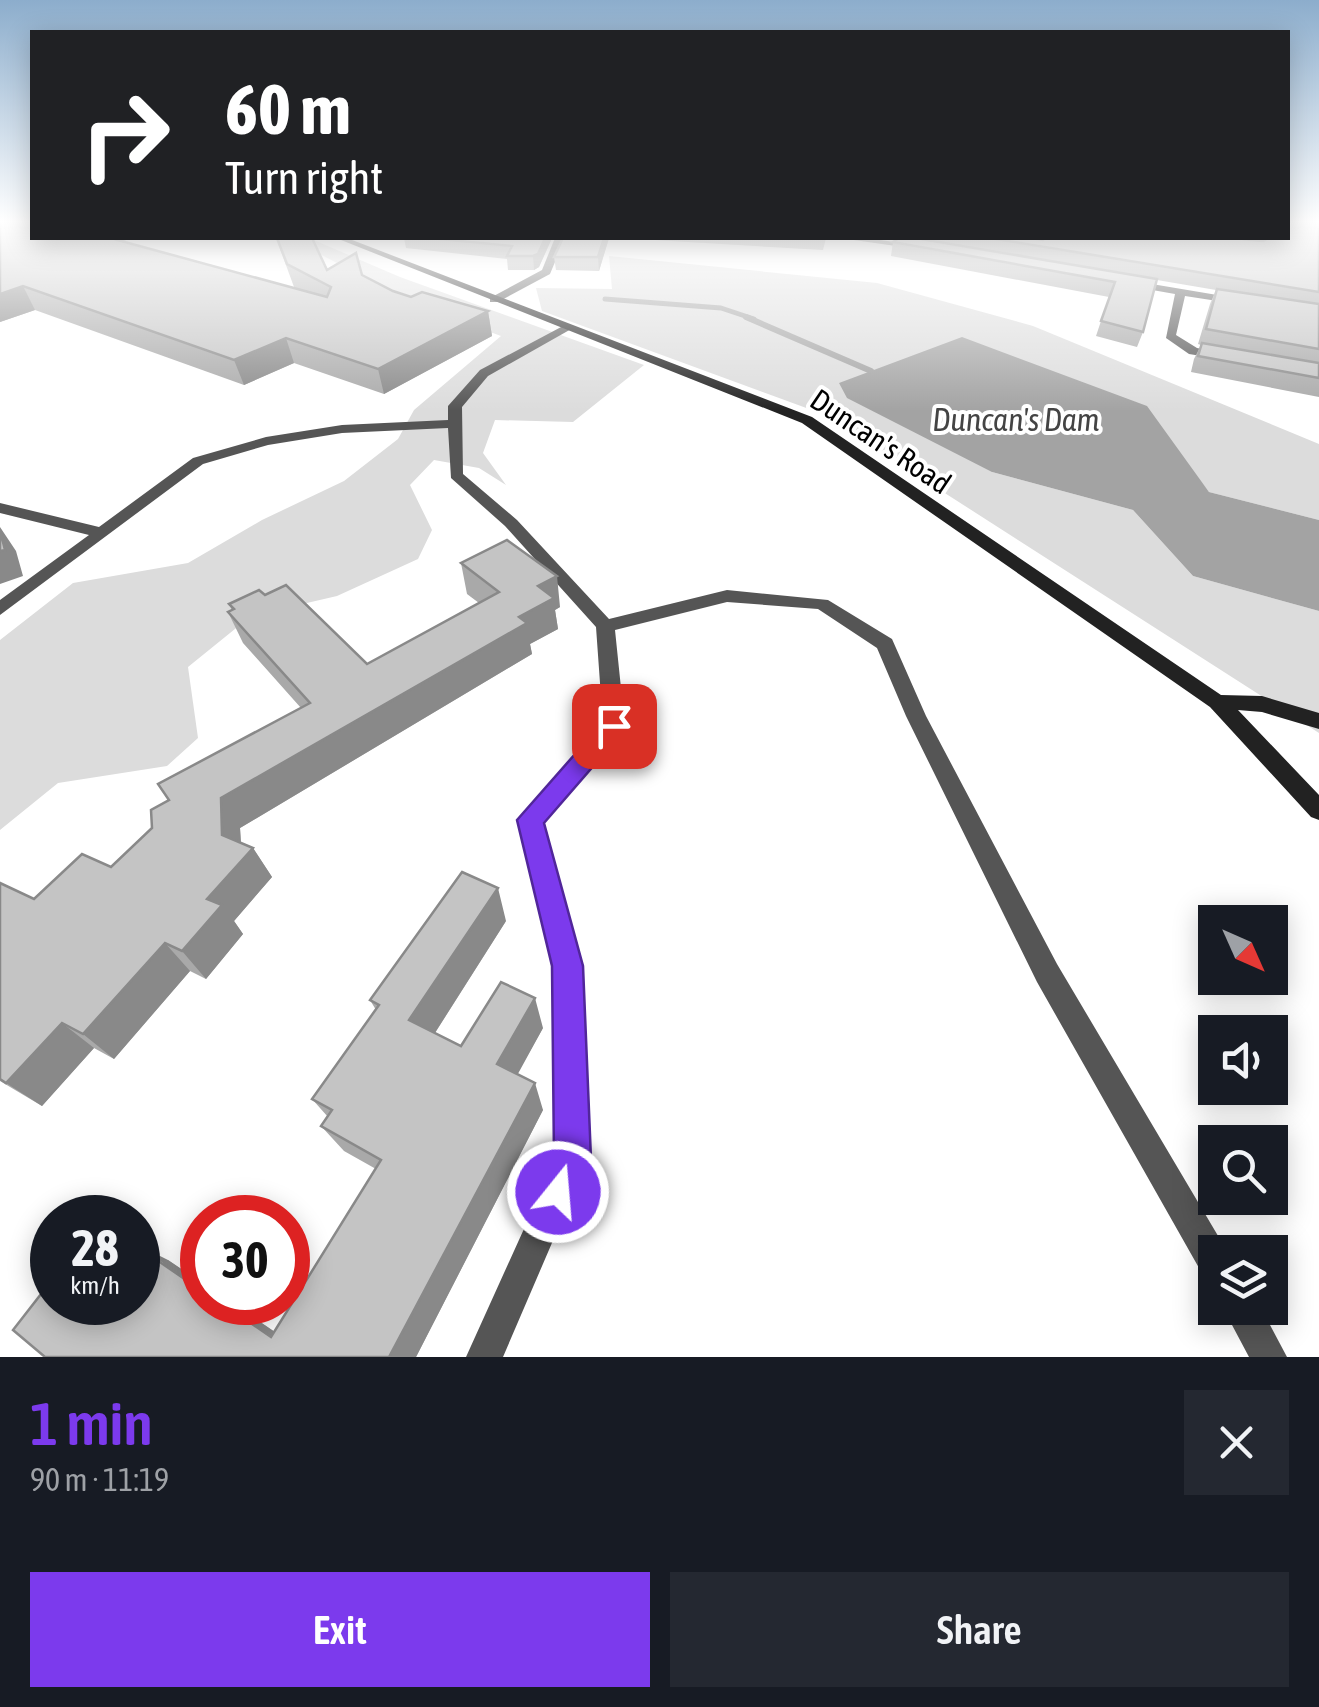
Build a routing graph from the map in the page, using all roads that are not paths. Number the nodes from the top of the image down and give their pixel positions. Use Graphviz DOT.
graph roads {
  1 [pos="455,284"];
  2 [pos="523,284"];
  3 [pos="1134,284"];
  4 [pos="1181,292"];
  5 [pos="494,300"];
  6 [pos="1252,303"];
  7 [pos="566,328"];
  8 [pos="1229,358"];
  9 [pos="455,424"];
  10 [pos="0,508"];
  11 [pos="98,532"];
  12 [pos="2,609"];
  13 [pos="605,626"];
  14 [pos="1217,702"];
  15 [pos="1319,721"];
  16 [pos="1319,810"];
  17 [pos="1199,1235"];
  18 [pos="1250,1325"];
  19 [pos="484,1357"];
  20 [pos="1269,1357"];
  1 -- 5 [label="street, Duncan's Road"];
  2 -- 5 [label="street"];
  3 -- 4 [label="street"];
  4 -- 6 [label="street"];
  4 -- 8 [label="street"];
  5 -- 7 [label="street, Duncan's Road"];
  7 -- 9 [label="street"];
  7 -- 14 [label="street, Duncan's Road"];
  9 -- 11 [label="street"];
  9 -- 13 [label="street"];
  10 -- 11 [label="street"];
  11 -- 12 [label="street"];
  13 -- 17 [label="street"];
  13 -- 19 [label="street"];
  14 -- 15 [label="street"];
  14 -- 16 [label="street, Duncan's Road"];
  18 -- 20 [label="street"];
}
